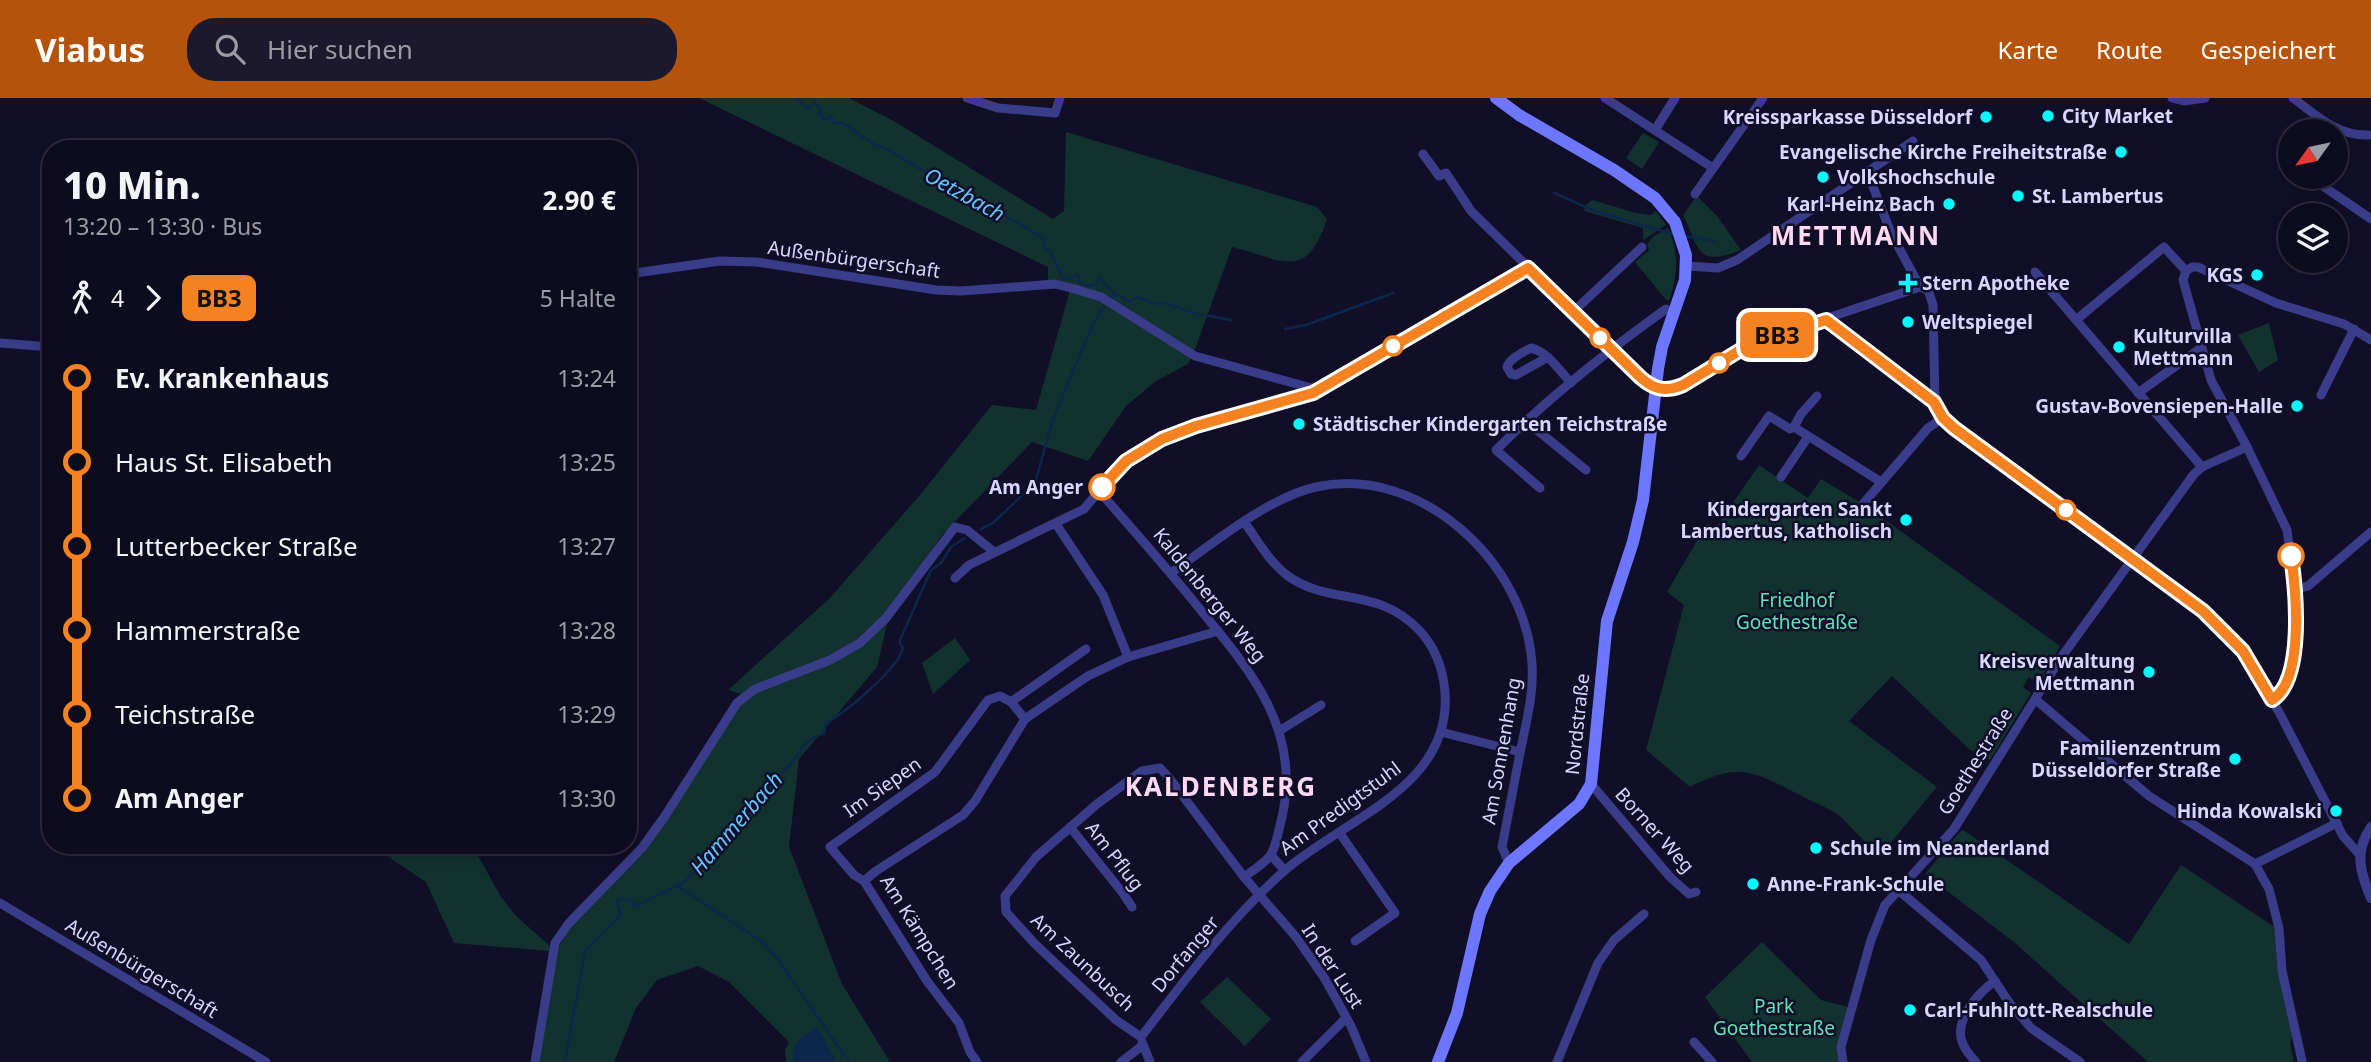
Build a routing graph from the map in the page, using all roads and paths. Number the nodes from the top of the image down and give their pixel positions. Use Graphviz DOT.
graph roads {
  1 [pos="967,98"];
  2 [pos="1059,98"];
  3 [pos="1496,98"];
  4 [pos="1605,98"];
  5 [pos="1675,98"];
  6 [pos="1763,98"];
  7 [pos="2172,98"];
  8 [pos="2205,98"];
  9 [pos="2292,98"];
  10 [pos="1655,130"];
  11 [pos="2370,135"];
  12 [pos="1913,141"];
  13 [pos="1423,154"];
  14 [pos="1713,168"];
  15 [pos="1867,171"];
  16 [pos="2327,189"];
  17 [pos="1695,194"];
  18 [pos="2371,219"];
  19 [pos="1642,247"];
  20 [pos="1687,266"];
  21 [pos="1528,268"];
  22 [pos="2186,271"];
  23 [pos="637,272"];
  24 [pos="2035,272"];
  25 [pos="1920,287"];
  26 [pos="1667,309"];
  27 [pos="1573,312"];
  28 [pos="1826,320"];
  29 [pos="2076,320"];
  30 [pos="2354,329"];
  31 [pos="2371,340"];
  32 [pos="0,343"];
  33 [pos="42,345"];
  34 [pos="1611,348"];
  35 [pos="2201,348"];
  36 [pos="1548,357"];
  37 [pos="1571,383"];
  38 [pos="1657,389"];
  39 [pos="1319,390"];
  40 [pos="2138,393"];
  41 [pos="2321,395"];
  42 [pos="1817,396"];
  43 [pos="1934,402"];
  44 [pos="1943,418"];
  45 [pos="1526,421"];
  46 [pos="1794,428"];
  47 [pos="1808,437"];
  48 [pos="2247,447"];
  49 [pos="1741,456"];
  50 [pos="2202,467"];
  51 [pos="1586,470"];
  52 [pos="1781,477"];
  53 [pos="1881,482"];
  54 [pos="1540,488"];
  55 [pos="1099,491"];
  56 [pos="1863,504"];
  57 [pos="1245,523"];
  58 [pos="1056,524"];
  59 [pos="2371,532"];
  60 [pos="993,552"];
  61 [pos="2132,557"];
  62 [pos="1171,573"];
  63 [pos="955,578"];
  64 [pos="2295,589"];
  65 [pos="1218,631"];
  66 [pos="1086,649"];
  67 [pos="1128,657"];
  68 [pos="2035,699"];
  69 [pos="2272,700"];
  70 [pos="1011,702"];
  71 [pos="1321,705"];
  72 [pos="1025,719"];
  73 [pos="1279,731"];
  74 [pos="1441,732"];
  75 [pos="1520,752"];
  76 [pos="1591,784"];
  77 [pos="2337,823"];
  78 [pos="1070,827"];
  79 [pos="2371,827"];
  80 [pos="1339,832"];
  81 [pos="637,853"];
  82 [pos="636,854"];
  83 [pos="1271,855"];
  84 [pos="2360,855"];
  85 [pos="1509,863"];
  86 [pos="2255,864"];
  87 [pos="1284,870"];
  88 [pos="1244,877"];
  89 [pos="864,881"];
  90 [pos="1897,889"];
  91 [pos="1696,892"];
  92 [pos="1259,895"];
  93 [pos="2371,898"];
  94 [pos="0,903"];
  95 [pos="1132,907"];
  96 [pos="1644,914"];
  97 [pos="1355,941"];
  98 [pos="1995,981"];
  99 [pos="1346,1018"];
  100 [pos="1142,1041"];
  101 [pos="1694,1042"];
  102 [pos="2302,1061"];
  103 [pos="266,1062"];
  104 [pos="535,1062"];
  105 [pos="977,1062"];
  106 [pos="1121,1062"];
  107 [pos="1150,1062"];
  108 [pos="1302,1062"];
  109 [pos="1366,1062"];
  110 [pos="1438,1062"];
  111 [pos="1557,1062"];
  112 [pos="1712,1062"];
  113 [pos="1843,1062"];
  114 [pos="1976,1062"];
  115 [pos="2080,1062"];
  1 -- 2 [label="street"];
  3 -- 20 [label="main road"];
  4 -- 10 [label="street"];
  5 -- 10 [label="street"];
  6 -- 14 [label="street"];
  7 -- 8 [label="street"];
  9 -- 11 [label="street"];
  10 -- 14 [label="street"];
  12 -- 15 [label="street"];
  13 -- 21 [label="street"];
  14 -- 17 [label="street"];
  15 -- 20 [label="street"];
  15 -- 25 [label="street"];
  16 -- 18 [label="street"];
  19 -- 27 [label="street"];
  20 -- 38 [label="main road, Nordstraße"];
  21 -- 27 [label="street"];
  21 -- 39 [label="street"];
  22 -- 29 [label="street"];
  22 -- 30 [label="street"];
  22 -- 35 [label="street"];
  23 -- 39 [label="street, Außenbürgerschaft"];
  24 -- 29 [label="street"];
  25 -- 28 [label="street"];
  25 -- 43 [label="street"];
  26 -- 34 [label="street"];
  27 -- 34 [label="street"];
  28 -- 38 [label="street"];
  28 -- 43 [label="street"];
  29 -- 40 [label="street"];
  30 -- 31 [label="street"];
  30 -- 41 [label="street"];
  32 -- 33 [label="street"];
  34 -- 37 [label="street"];
  34 -- 38 [label="street"];
  35 -- 40 [label="street"];
  35 -- 48 [label="street"];
  36 -- 37 [label="street"];
  37 -- 45 [label="street"];
  38 -- 76 [label="main road, Nordstraße"];
  39 -- 55 [label="street"];
  40 -- 50 [label="street"];
  42 -- 46 [label="street"];
  43 -- 44 [label="street"];
  44 -- 53 [label="street"];
  44 -- 61 [label="street"];
  45 -- 51 [label="street"];
  45 -- 54 [label="street"];
  46 -- 47 [label="street"];
  46 -- 49 [label="street"];
  47 -- 52 [label="street"];
  47 -- 53 [label="street"];
  48 -- 50 [label="street, Goethestraße"];
  48 -- 64 [label="street"];
  50 -- 61 [label="street, Goethestraße"];
  53 -- 56 [label="street"];
  55 -- 58 [label="street"];
  55 -- 62 [label="street, Kaldenberger Weg"];
  57 -- 62 [label="street, Am Sonnenhang"];
  57 -- 74 [label="street, Am Predigtstuhl"];
  57 -- 75 [label="street, Am Sonnenhang"];
  58 -- 60 [label="street"];
  58 -- 67 [label="street"];
  59 -- 64 [label="street"];
  60 -- 63 [label="street"];
  60 -- 81 [label="street"];
  61 -- 68 [label="street, Goethestraße"];
  61 -- 69 [label="street"];
  62 -- 65 [label="street, Kaldenberger Weg"];
  64 -- 69 [label="street"];
  65 -- 67 [label="street, Am Kämpchen"];
  65 -- 73 [label="street, Kaldenberger Weg"];
  66 -- 70 [label="street, Im Siepen"];
  67 -- 72 [label="street, Am Kämpchen"];
  68 -- 86 [label="street"];
  68 -- 90 [label="street, Goethestraße"];
  69 -- 77 [label="street"];
  70 -- 72 [label="street"];
  70 -- 89 [label="street, Im Siepen"];
  71 -- 73 [label="street"];
  72 -- 89 [label="street, Am Kämpchen"];
  73 -- 83 [label="street, Kaldenberger Weg"];
  74 -- 75 [label="street"];
  74 -- 80 [label="street, Am Predigtstuhl"];
  75 -- 85 [label="street, Am Sonnenhang"];
  76 -- 85 [label="main road, Nordstraße"];
  76 -- 91 [label="street, Borner Weg"];
  77 -- 84 [label="street"];
  77 -- 86 [label="street"];
  78 -- 88 [label="street, Am Zaunbusch"];
  78 -- 95 [label="street, Am Pflug"];
  78 -- 100 [label="street, Am Zaunbusch"];
  79 -- 84 [label="street"];
  80 -- 87 [label="street, Am Predigtstuhl"];
  80 -- 97 [label="street"];
  82 -- 104 [label="street"];
  83 -- 87 [label="street"];
  83 -- 88 [label="street"];
  84 -- 93 [label="street"];
  85 -- 110 [label="main road, Nordstraße"];
  86 -- 102 [label="street"];
  87 -- 92 [label="street, Am Predigtstuhl"];
  88 -- 92 [label="street, Am Zaunbusch"];
  89 -- 105 [label="street, Am Kämpchen"];
  90 -- 98 [label="street"];
  90 -- 113 [label="street, Goethestraße"];
  92 -- 99 [label="street, In der Lust"];
  92 -- 100 [label="street, Dorfanger"];
  94 -- 103 [label="street, Außenbürgerschaft"];
  96 -- 111 [label="street"];
  98 -- 114 [label="street"];
  98 -- 115 [label="street"];
  99 -- 108 [label="street"];
  99 -- 109 [label="street, In der Lust"];
  100 -- 106 [label="street, Dorfanger"];
  100 -- 107 [label="street"];
  101 -- 112 [label="street"];
}
